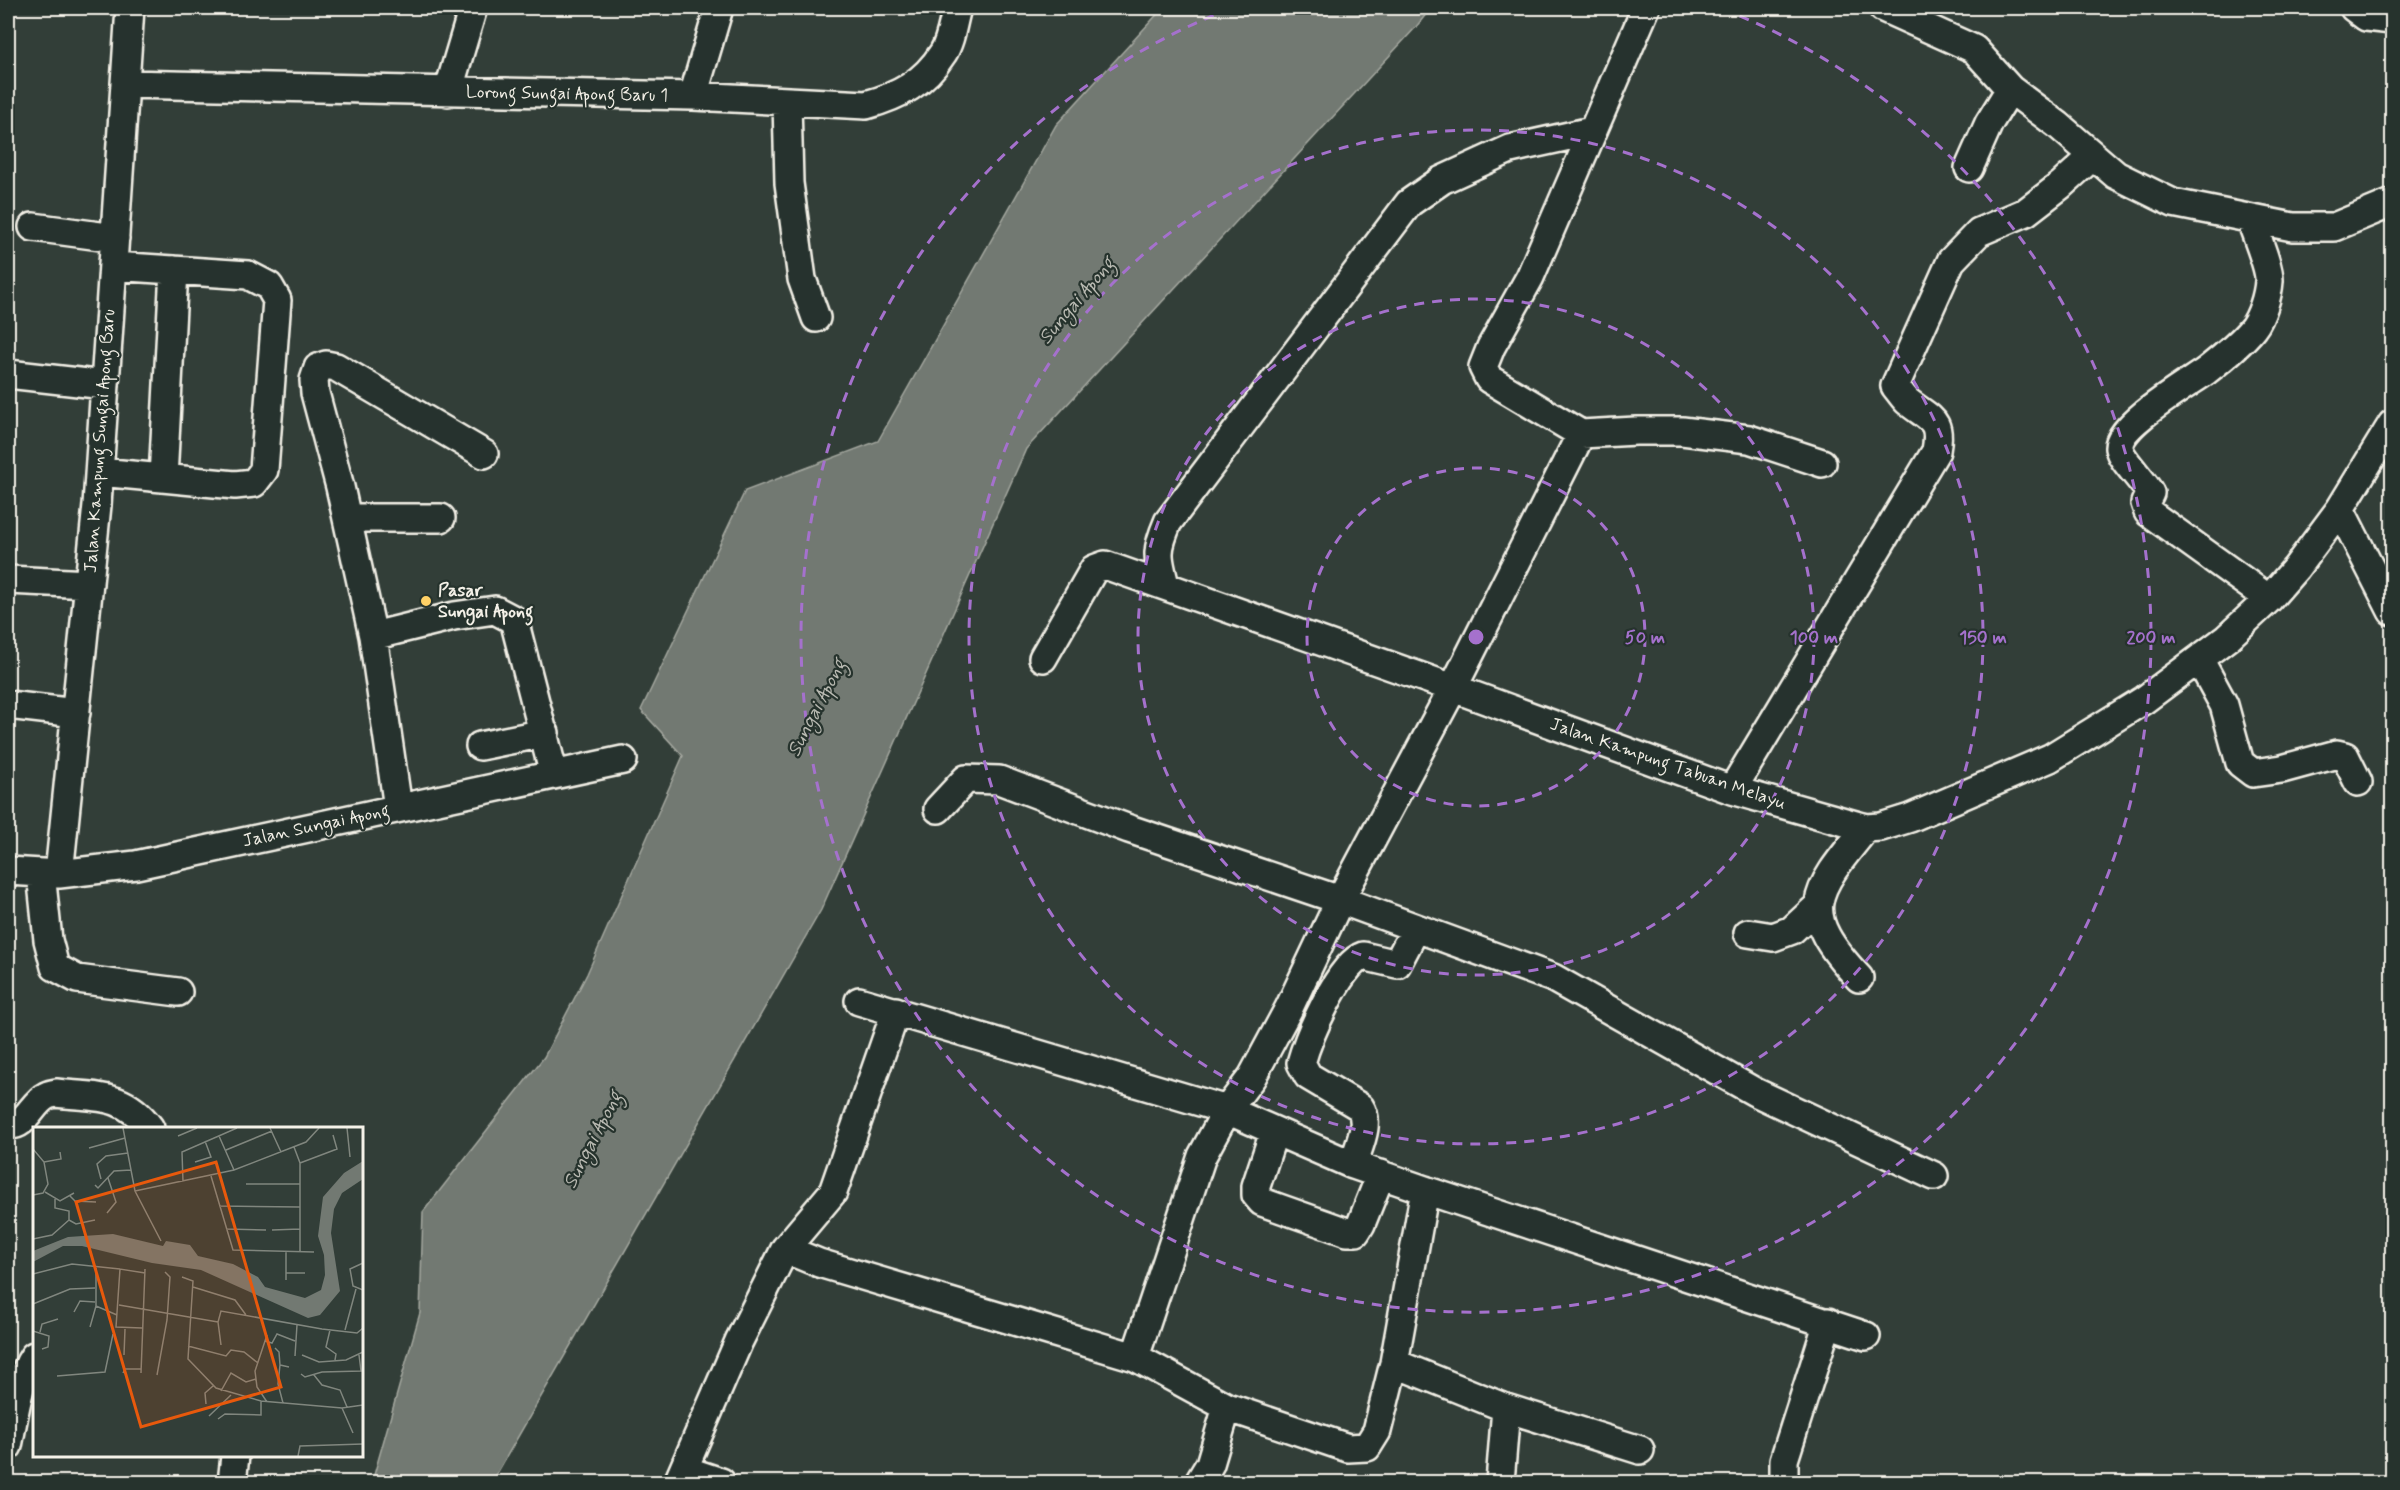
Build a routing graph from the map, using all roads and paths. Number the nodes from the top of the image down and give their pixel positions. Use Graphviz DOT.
graph roads {
  1 [pos="130,8"];
  2 [pos="473,8"];
  3 [pos="719,8"];
  4 [pos="957,8"];
  5 [pos="1646,8"];
  6 [pos="2354,8"];
  7 [pos="1901,11"];
  8 [pos="2392,20"];
  9 [pos="125,84"];
  10 [pos="2010,89"];
  11 [pos="448,92"];
  12 [pos="693,96"];
  13 [pos="786,101"];
  14 [pos="1592,131"];
  15 [pos="2093,156"];
  16 [pos="1969,168"];
  17 [pos="2392,203"];
  18 [pos="2251,219"];
  19 [pos="33,227"];
  20 [pos="115,237"];
  21 [pos="113,266"];
  22 [pos="174,270"];
  23 [pos="816,318"];
  24 [pos="8,374"];
  25 [pos="105,385"];
  26 [pos="2392,424"];
  27 [pos="1581,434"];
  28 [pos="484,454"];
  29 [pos="1822,463"];
  30 [pos="100,472"];
  31 [pos="163,478"];
  32 [pos="2340,509"];
  33 [pos="347,518"];
  34 [pos="441,518"];
  35 [pos="8,580"];
  36 [pos="89,584"];
  37 [pos="1165,585"];
  38 [pos="2269,598"];
  39 [pos="2392,611"];
  40 [pos="373,636"];
  41 [pos="1043,658"];
  42 [pos="2199,659"];
  43 [pos="1453,688"];
  44 [pos="8,705"];
  45 [pos="76,713"];
  46 [pos="545,733"];
  47 [pos="480,746"];
  48 [pos="623,760"];
  49 [pos="554,775"];
  50 [pos="2358,782"];
  51 [pos="1732,790"];
  52 [pos="398,808"];
  53 [pos="939,809"];
  54 [pos="1866,828"];
  55 [pos="8,871"];
  56 [pos="50,874"];
  57 [pos="1340,900"];
  58 [pos="1818,906"];
  59 [pos="1416,928"];
  60 [pos="1748,933"];
  61 [pos="1859,978"];
  62 [pos="178,992"];
  63 [pos="860,1001"];
  64 [pos="1289,1008"];
  65 [pos="896,1011"];
  66 [pos="1317,1020"];
  67 [pos="1227,1110"];
  68 [pos="8,1125"];
  69 [pos="149,1127"];
  70 [pos="1274,1132"];
  71 [pos="1353,1165"];
  72 [pos="1382,1174"];
  73 [pos="1934,1176"];
  74 [pos="1425,1191"];
  75 [pos="785,1249"];
  76 [pos="1828,1322"];
  77 [pos="1866,1335"];
  78 [pos="1135,1357"];
  79 [pos="33,1358"];
  80 [pos="1394,1364"];
  81 [pos="1227,1407"];
  82 [pos="1506,1408"];
  83 [pos="8,1446"];
  84 [pos="1640,1450"];
  85 [pos="235,1457"];
  86 [pos="681,1476"];
  87 [pos="232,1482"];
  88 [pos="721,1482"];
  89 [pos="1199,1482"];
  90 [pos="1500,1482"];
  91 [pos="1784,1482"];
  1 -- 9 [label="street, Jalan Kampung Sungai Apong Baru"];
  2 -- 11 [label="street"];
  3 -- 12 [label="street"];
  4 -- 13 [label="street, Lorong Sungai Apong Baru 1"];
  5 -- 14 [label="street"];
  6 -- 8 [label="street"];
  7 -- 10 [label="street"];
  9 -- 11 [label="street, Lorong Sungai Apong Baru 1"];
  9 -- 20 [label="street, Jalan Kampung Sungai Apong Baru"];
  10 -- 15 [label="street"];
  10 -- 16 [label="street"];
  11 -- 12 [label="street, Lorong Sungai Apong Baru 1"];
  12 -- 13 [label="street, Lorong Sungai Apong Baru 1"];
  13 -- 23 [label="street"];
  14 -- 27 [label="street"];
  14 -- 37 [label="street"];
  15 -- 18 [label="street"];
  15 -- 51 [label="street"];
  17 -- 18 [label="street"];
  18 -- 38 [label="street"];
  19 -- 20 [label="street"];
  20 -- 21 [label="street, Jalan Kampung Sungai Apong Baru"];
  21 -- 22 [label="street"];
  21 -- 25 [label="street, Jalan Kampung Sungai Apong Baru"];
  22 -- 31 [label="street"];
  22 -- 31 [label="street"];
  24 -- 25 [label="street"];
  25 -- 30 [label="street, Jalan Kampung Sungai Apong Baru"];
  26 -- 32 [label="street, Jalan Kampung Tabuan Melayu"];
  27 -- 29 [label="street"];
  27 -- 43 [label="street"];
  28 -- 33 [label="street"];
  30 -- 31 [label="street"];
  30 -- 36 [label="street, Jalan Kampung Sungai Apong Baru"];
  32 -- 38 [label="street, Jalan Kampung Tabuan Melayu"];
  32 -- 39 [label="street"];
  33 -- 34 [label="street"];
  33 -- 40 [label="street"];
  35 -- 36 [label="street"];
  36 -- 45 [label="street, Jalan Kampung Sungai Apong Baru"];
  37 -- 41 [label="street, Jalan Kampung Tabuan Melayu"];
  37 -- 43 [label="street, Jalan Kampung Tabuan Melayu"];
  38 -- 42 [label="street, Jalan Kampung Tabuan Melayu"];
  40 -- 46 [label="street"];
  40 -- 52 [label="street"];
  42 -- 50 [label="street"];
  42 -- 54 [label="street, Jalan Kampung Tabuan Melayu"];
  43 -- 51 [label="street, Jalan Kampung Tabuan Melayu"];
  43 -- 57 [label="street"];
  44 -- 45 [label="street"];
  45 -- 56 [label="street, Jalan Kampung Sungai Apong Baru"];
  46 -- 47 [label="street"];
  46 -- 49 [label="street"];
  48 -- 49 [label="street, Jalan Sungai Apong"];
  49 -- 52 [label="street, Jalan Sungai Apong"];
  51 -- 54 [label="street, Jalan Kampung Tabuan Melayu"];
  52 -- 56 [label="street, Jalan Sungai Apong"];
  53 -- 57 [label="street"];
  54 -- 58 [label="street"];
  55 -- 56 [label="street, Jalan Sungai Apong"];
  56 -- 62 [label="street, Jalan Kampung Sungai Apong Baru"];
  57 -- 59 [label="street"];
  57 -- 64 [label="street"];
  58 -- 60 [label="street"];
  58 -- 61 [label="street"];
  59 -- 66 [label="street"];
  59 -- 73 [label="street"];
  63 -- 65 [label="street"];
  64 -- 66 [label="street"];
  64 -- 67 [label="street"];
  65 -- 67 [label="street"];
  65 -- 75 [label="street"];
  66 -- 71 [label="street"];
  67 -- 70 [label="street"];
  67 -- 78 [label="street"];
  68 -- 69 [label="street"];
  70 -- 71 [label="street"];
  70 -- 72 [label="street"];
  71 -- 72 [label="street"];
  72 -- 74 [label="street"];
  74 -- 76 [label="street"];
  74 -- 80 [label="street"];
  75 -- 78 [label="street"];
  75 -- 86 [label="street"];
  76 -- 77 [label="street"];
  76 -- 91 [label="street"];
  78 -- 81 [label="street"];
  79 -- 83 [label="street"];
  80 -- 81 [label="street"];
  80 -- 82 [label="street"];
  81 -- 89 [label="street"];
  82 -- 84 [label="street"];
  82 -- 90 [label="street"];
  85 -- 87 [label="street"];
  86 -- 88 [label="street"];
}
